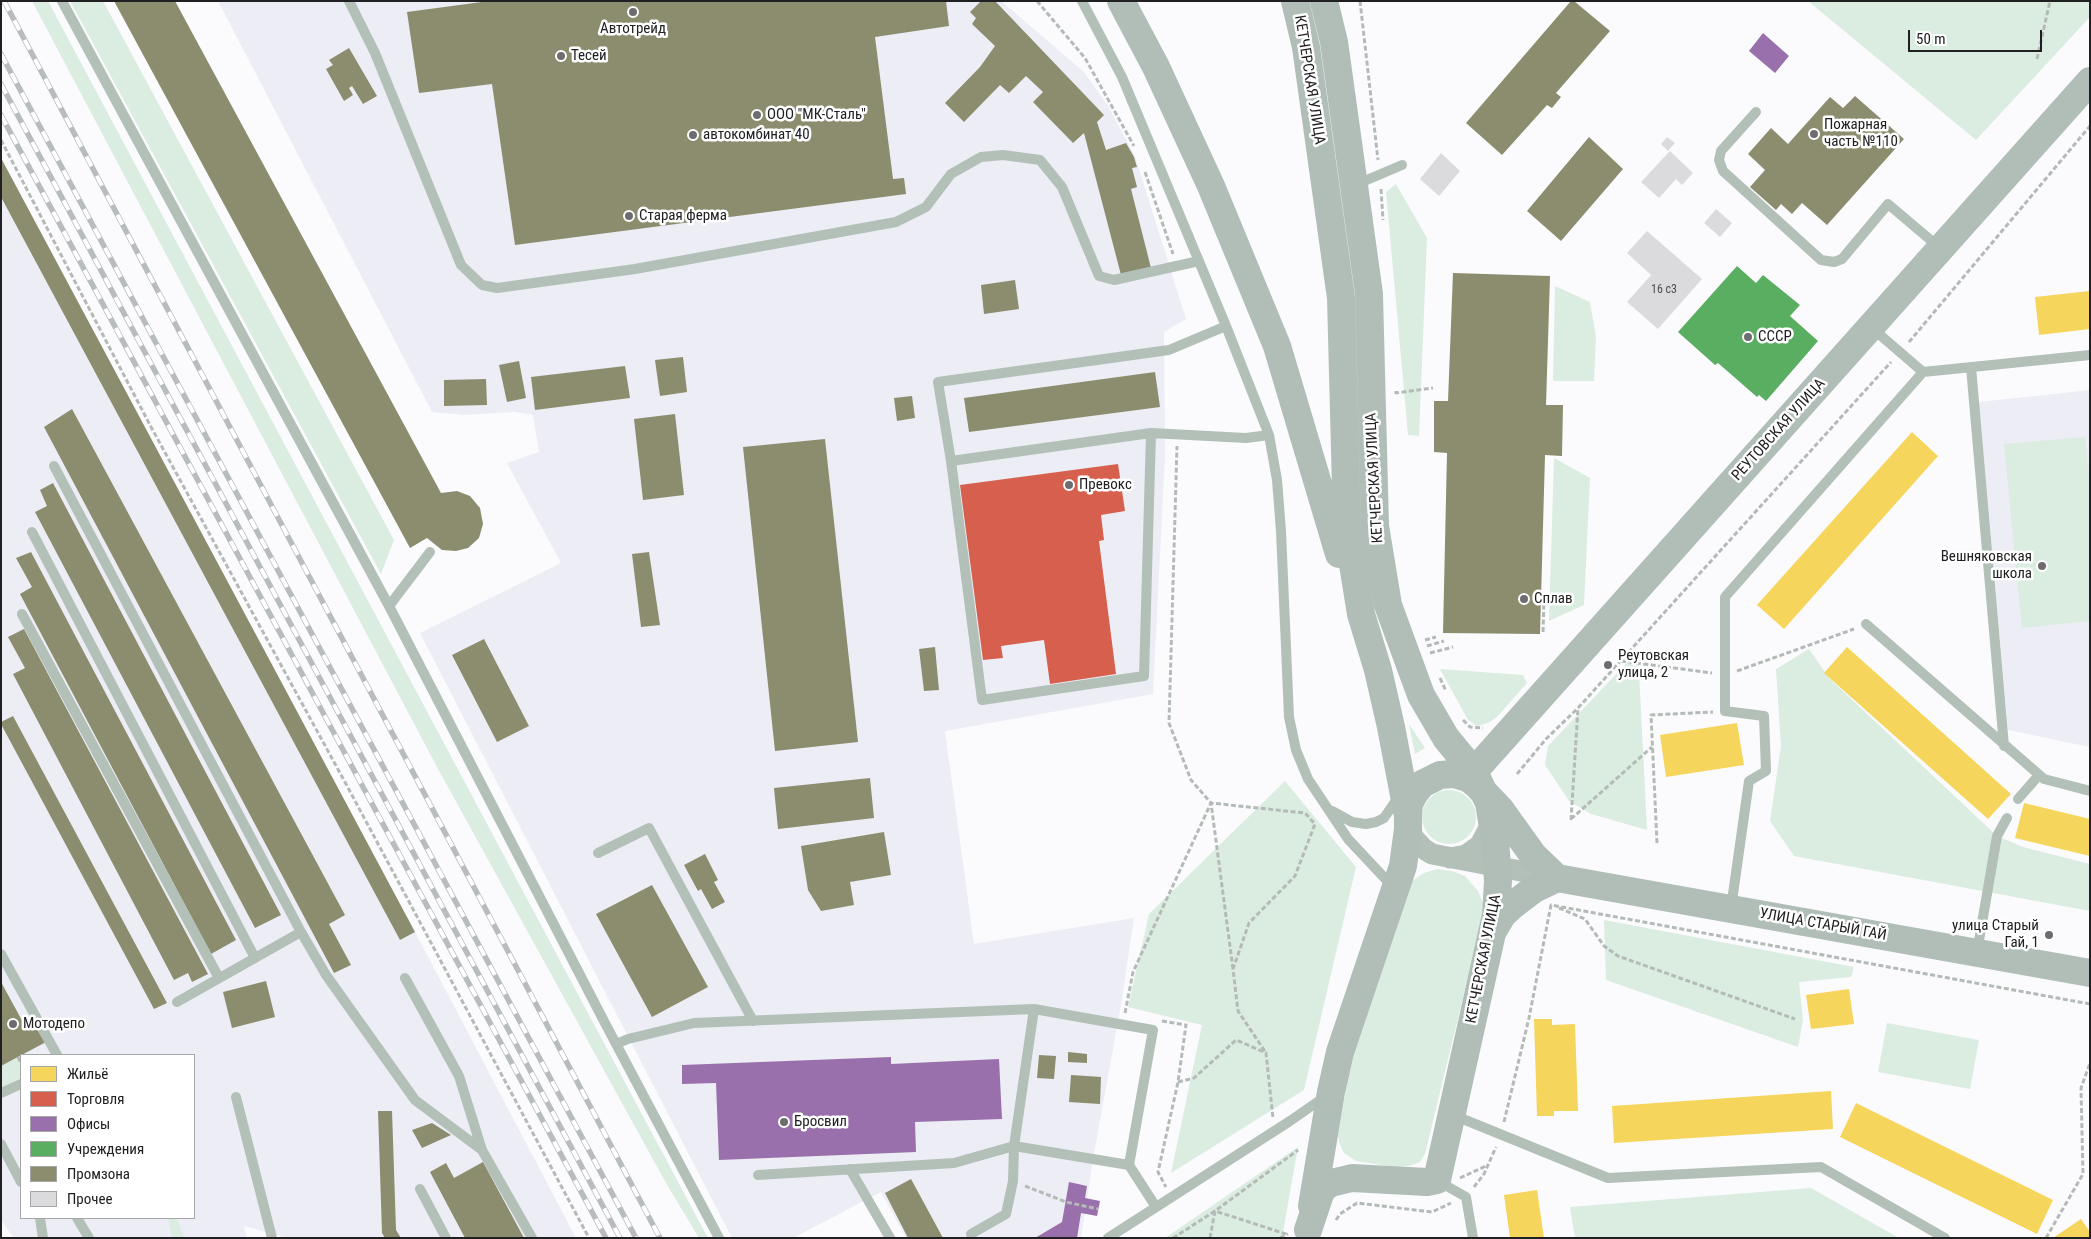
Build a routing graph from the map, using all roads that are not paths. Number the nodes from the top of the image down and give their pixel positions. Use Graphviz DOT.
graph roads {
  1 [pos="62,1"];
  2 [pos="349,1"];
  3 [pos="1082,1"];
  4 [pos="1121,1"];
  5 [pos="1295,1"];
  6 [pos="1326,4"];
  7 [pos="2090,81"];
  8 [pos="1756,112"];
  9 [pos="1402,165"];
  10 [pos="1354,185"];
  11 [pos="1941,248"];
  12 [pos="1199,261"];
  13 [pos="1226,326"];
  14 [pos="1871,327"];
  15 [pos="2090,355"];
  16 [pos="1970,367"];
  17 [pos="1923,372"];
  18 [pos="1152,433"];
  19 [pos="1270,435"];
  20 [pos="951,461"];
  21 [pos="54,466"];
  22 [pos="32,532"];
  23 [pos="430,552"];
  24 [pos="389,606"];
  25 [pos="22,614"];
  26 [pos="1361,614"];
  27 [pos="1866,624"];
  28 [pos="2004,746"];
  29 [pos="2039,775"];
  30 [pos="1479,789"];
  31 [pos="2090,791"];
  32 [pos="2018,799"];
  33 [pos="1405,803"];
  34 [pos="1327,808"];
  35 [pos="2007,818"];
  36 [pos="598,853"];
  37 [pos="1440,857"];
  38 [pos="1498,867"];
  39 [pos="1557,878"];
  40 [pos="1395,890"];
  41 [pos="1730,909"];
  42 [pos="301,932"];
  43 [pos="1492,932"];
  44 [pos="1977,953"];
  45 [pos="1,954"];
  46 [pos="255,958"];
  47 [pos="2090,973"];
  48 [pos="219,978"];
  49 [pos="406,978"];
  50 [pos="177,1002"];
  51 [pos="1034,1009"];
  52 [pos="753,1021"];
  53 [pos="616,1044"];
  54 [pos="56,1054"];
  55 [pos="20,1084"];
  56 [pos="1,1092"];
  57 [pos="1331,1092"];
  58 [pos="236,1097"];
  59 [pos="1452,1114"];
  60 [pos="1325,1129"];
  61 [pos="1,1144"];
  62 [pos="1014,1146"];
  63 [pos="482,1150"];
  64 [pos="1129,1165"];
  65 [pos="850,1169"];
  66 [pos="758,1175"];
  67 [pos="1363,1178"];
  68 [pos="20,1180"];
  69 [pos="1441,1182"];
  70 [pos="420,1189"];
  71 [pos="1156,1207"];
  72 [pos="40,1219"];
  73 [pos="78,1219"];
  74 [pos="1316,1232"];
  75 [pos="971,1234"];
  76 [pos="42,1238"];
  77 [pos="89,1238"];
  78 [pos="272,1238"];
  79 [pos="446,1238"];
  80 [pos="532,1238"];
  81 [pos="720,1238"];
  82 [pos="890,1238"];
  83 [pos="1108,1238"];
  84 [pos="1473,1238"];
  85 [pos="1945,1238"];
  1 -- 24 [label="lane"];
  2 -- 12 [label="lane"];
  3 -- 12 [label="lane"];
  4 -- 26 [label="main road"];
  5 -- 26 [label="main road, КЕТЧЕРСКАЯ УЛИЦА"];
  6 -- 10 [label="main road, КЕТЧЕРСКАЯ УЛИЦА"];
  7 -- 11 [label="main road, РЕУТОВСКАЯ УЛИЦА"];
  8 -- 11 [label="lane"];
  9 -- 10 [label="lane"];
  10 -- 30 [label="main road, КЕТЧЕРСКАЯ УЛИЦА"];
  11 -- 14 [label="main road, РЕУТОВСКАЯ УЛИЦА"];
  12 -- 13 [label="lane"];
  13 -- 19 [label="lane"];
  13 -- 20 [label="lane"];
  14 -- 17 [label="lane"];
  14 -- 30 [label="main road, РЕУТОВСКАЯ УЛИЦА"];
  15 -- 16 [label="lane"];
  16 -- 17 [label="lane"];
  16 -- 28 [label="lane"];
  17 -- 41 [label="lane"];
  18 -- 19 [label="lane"];
  18 -- 20 [label="lane"];
  18 -- 20 [label="lane"];
  19 -- 34 [label="lane"];
  21 -- 42 [label="lane"];
  22 -- 46 [label="lane"];
  23 -- 24 [label="lane"];
  24 -- 53 [label="lane"];
  25 -- 48 [label="lane"];
  26 -- 33 [label="main road, КЕТЧЕРСКАЯ УЛИЦА"];
  27 -- 28 [label="lane"];
  28 -- 29 [label="lane"];
  29 -- 31 [label="lane"];
  29 -- 32 [label="lane"];
  30 -- 33 [label="main road"];
  30 -- 37 [label="street"];
  30 -- 38 [label="main road, КЕТЧЕРСКАЯ УЛИЦА"];
  30 -- 39 [label="main road"];
  33 -- 34 [label="lane"];
  33 -- 37 [label="street, УЛИЦА СТАРЫЙ ГАЙ"];
  33 -- 40 [label="main road, КЕТЧЕРСКАЯ УЛИЦА"];
  34 -- 40 [label="lane"];
  35 -- 44 [label="lane"];
  36 -- 52 [label="lane"];
  37 -- 38 [label="street, УЛИЦА СТАРЫЙ ГАЙ"];
  38 -- 39 [label="street, УЛИЦА СТАРЫЙ ГАЙ"];
  38 -- 43 [label="main road, КЕТЧЕРСКАЯ УЛИЦА"];
  39 -- 41 [label="main road, УЛИЦА СТАРЫЙ ГАЙ"];
  39 -- 43 [label="main road"];
  40 -- 57 [label="main road, КЕТЧЕРСКАЯ УЛИЦА"];
  41 -- 44 [label="main road, УЛИЦА СТАРЫЙ ГАЙ"];
  42 -- 46 [label="lane"];
  42 -- 63 [label="lane"];
  43 -- 59 [label="main road, КЕТЧЕРСКАЯ УЛИЦА"];
  44 -- 47 [label="main road, УЛИЦА СТАРЫЙ ГАЙ"];
  45 -- 54 [label="lane"];
  46 -- 48 [label="lane"];
  48 -- 50 [label="lane"];
  49 -- 63 [label="lane"];
  51 -- 52 [label="lane"];
  51 -- 62 [label="lane"];
  51 -- 64 [label="lane"];
  52 -- 53 [label="lane"];
  53 -- 81 [label="lane"];
  55 -- 56 [label="lane"];
  57 -- 60 [label="main road, КЕТЧЕРСКАЯ УЛИЦА"];
  57 -- 71 [label="lane"];
  58 -- 78 [label="lane"];
  59 -- 69 [label="main road, КЕТЧЕРСКАЯ УЛИЦА"];
  59 -- 85 [label="lane"];
  60 -- 67 [label="main road, КЕТЧЕРСКАЯ УЛИЦА"];
  60 -- 74 [label="main road, КЕТЧЕРСКАЯ УЛИЦА"];
  61 -- 68 [label="lane"];
  62 -- 64 [label="lane"];
  62 -- 65 [label="lane"];
  62 -- 75 [label="lane"];
  63 -- 80 [label="lane"];
  64 -- 71 [label="lane"];
  65 -- 66 [label="lane"];
  65 -- 82 [label="lane"];
  67 -- 69 [label="main road, КЕТЧЕРСКАЯ УЛИЦА"];
  67 -- 74 [label="main road, КЕТЧЕРСКАЯ УЛИЦА"];
  69 -- 84 [label="lane"];
  70 -- 79 [label="lane"];
  71 -- 83 [label="lane"];
  72 -- 76 [label="lane"];
  73 -- 77 [label="lane"];
}
